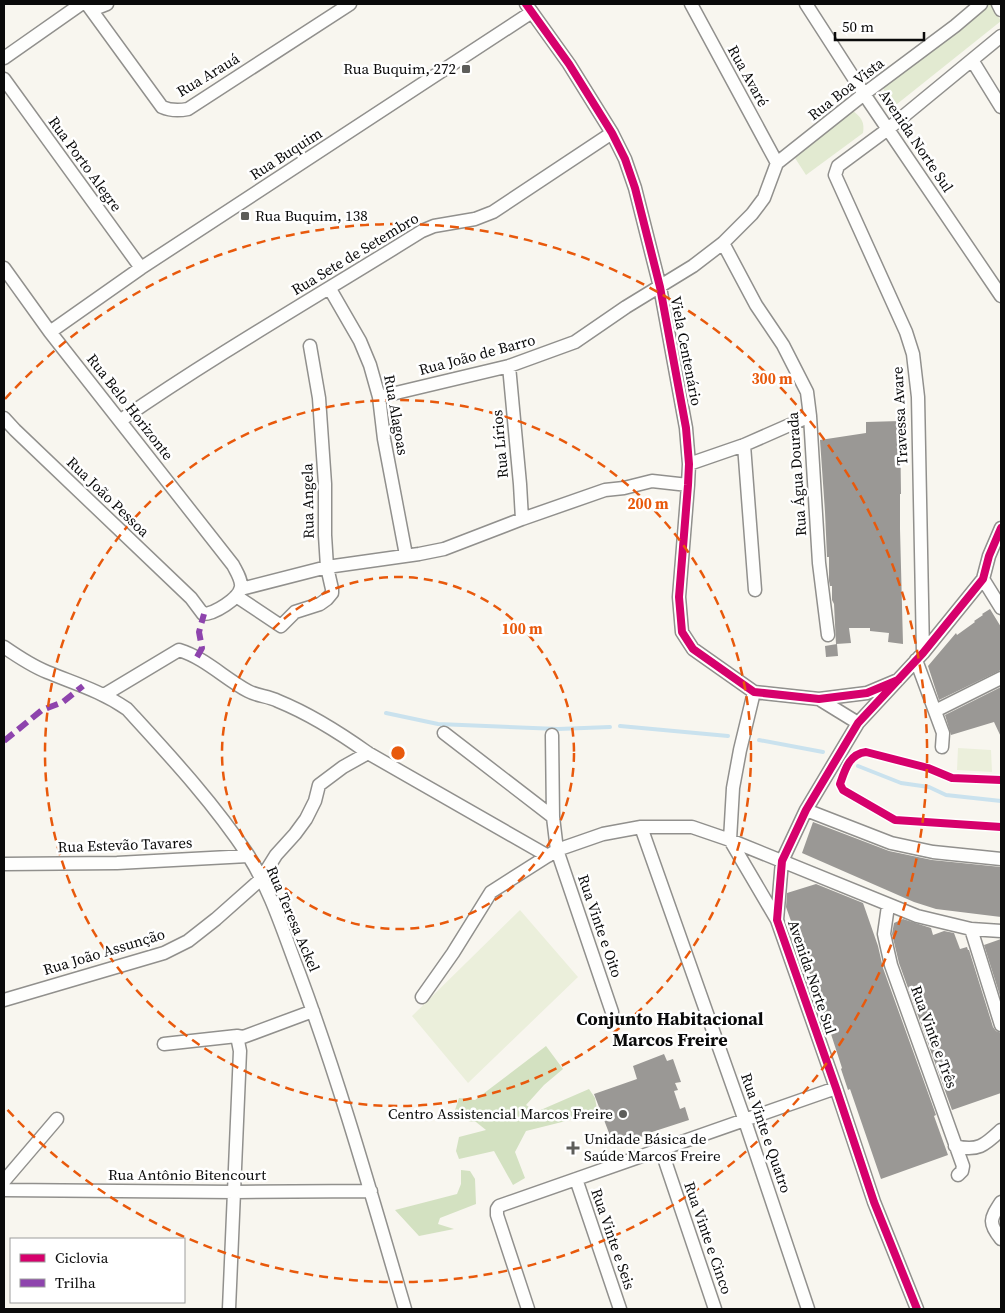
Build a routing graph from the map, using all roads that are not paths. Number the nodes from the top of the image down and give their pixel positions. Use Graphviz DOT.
graph roads {
  1 [pos="107,4"];
  2 [pos="350,4"];
  3 [pos="691,4"];
  4 [pos="806,4"];
  5 [pos="981,4"];
  6 [pos="998,4"];
  7 [pos="86,6"];
  8 [pos="529,8"];
  9 [pos="1001,10"];
  10 [pos="1001,36"];
  11 [pos="4,58"];
  12 [pos="972,60"];
  13 [pos="4,79"];
  14 [pos="864,94"];
  15 [pos="1001,107"];
  16 [pos="888,129"];
  17 [pos="612,133"];
  18 [pos="777,163"];
  19 [pos="723,243"];
  20 [pos="4,268"];
  21 [pos="141,268"];
  22 [pos="660,287"];
  23 [pos="330,289"];
  24 [pos="1001,296"];
  25 [pos="50,332"];
  26 [pos="310,346"];
  27 [pos="509,366"];
  28 [pos="379,396"];
  29 [pos="810,416"];
  30 [pos="4,418"];
  31 [pos="121,420"];
  32 [pos="744,445"];
  33 [pos="689,464"];
  34 [pos="688,485"];
  35 [pos="522,519"];
  36 [pos="1001,528"];
  37 [pos="406,555"];
  38 [pos="327,567"];
  39 [pos="983,579"];
  40 [pos="756,590"];
  41 [pos="239,592"];
  42 [pos="1001,608"];
  43 [pos="828,635"];
  44 [pos="4,647"];
  45 [pos="919,657"];
  46 [pos="1001,678"];
  47 [pos="898,680"];
  48 [pos="754,692"];
  49 [pos="104,695"];
  50 [pos="819,699"];
  51 [pos="935,711"];
  52 [pos="858,723"];
  53 [pos="444,733"];
  54 [pos="552,735"];
  55 [pos="942,747"];
  56 [pos="368,753"];
  57 [pos="806,810"];
  58 [pos="553,817"];
  59 [pos="641,827"];
  60 [pos="730,840"];
  61 [pos="552,853"];
  62 [pos="248,856"];
  63 [pos="1001,860"];
  64 [pos="782,861"];
  65 [pos="4,864"];
  66 [pos="261,879"];
  67 [pos="888,906"];
  68 [pos="777,920"];
  69 [pos="971,928"];
  70 [pos="1001,931"];
  71 [pos="422,997"];
  72 [pos="4,1000"];
  73 [pos="313,1011"];
  74 [pos="612,1012"];
  75 [pos="1001,1025"];
  76 [pos="237,1036"];
  77 [pos="164,1044"];
  78 [pos="836,1088"];
  79 [pos="57,1119"];
  80 [pos="745,1121"];
  81 [pos="1001,1130"];
  82 [pos="955,1146"];
  83 [pos="662,1149"];
  84 [pos="958,1175"];
  85 [pos="576,1180"];
  86 [pos="4,1181"];
  87 [pos="4,1190"];
  88 [pos="371,1190"];
  89 [pos="235,1192"];
  90 [pos="1001,1202"];
  91 [pos="1001,1240"];
  92 [pos="229,1309"];
  93 [pos="405,1309"];
  94 [pos="528,1309"];
  95 [pos="620,1309"];
  96 [pos="715,1309"];
  97 [pos="808,1309"];
  98 [pos="917,1309"];
  1 -- 7 [label="street"];
  2 -- 7 [label="street, Rua Arauá"];
  3 -- 18 [label="street, Rua Avaré"];
  4 -- 14 [label="street, Avenida Norte Sul"];
  5 -- 14 [label="street, Rua Boa Vista"];
  6 -- 9 [label="street"];
  7 -- 11 [label="street"];
  8 -- 17 [label="street, Viela Centenário"];
  8 -- 21 [label="street, Rua Buquim"];
  10 -- 12 [label="street"];
  12 -- 15 [label="street"];
  12 -- 16 [label="street"];
  13 -- 21 [label="street, Rua Porto Alegre"];
  14 -- 16 [label="street, Avenida Norte Sul"];
  14 -- 18 [label="street, Rua Boa Vista"];
  16 -- 24 [label="street, Avenida Norte Sul"];
  16 -- 45 [label="street, Travessa Avare"];
  17 -- 22 [label="street, Viela Centenário"];
  17 -- 23 [label="street, Rua Sete de Setembro"];
  18 -- 19 [label="street, Rua João de Barro"];
  19 -- 22 [label="street, Rua João de Barro"];
  19 -- 29 [label="street, Rua Água Dourada"];
  20 -- 25 [label="street, Rua Belo Horizonte"];
  21 -- 25 [label="street, Rua Buquim"];
  22 -- 27 [label="street, Rua João de Barro"];
  22 -- 33 [label="street, Viela Centenário"];
  23 -- 28 [label="street, Rua Alagoas"];
  23 -- 31 [label="street, Rua Sete de Setembro"];
  25 -- 31 [label="street, Rua Belo Horizonte"];
  26 -- 38 [label="street, Rua Angela"];
  27 -- 28 [label="street, Rua João de Barro"];
  27 -- 35 [label="street, Rua Lírios"];
  28 -- 37 [label="street, Rua Alagoas"];
  29 -- 32 [label="street"];
  29 -- 43 [label="street, Rua Água Dourada"];
  30 -- 41 [label="street, Rua João Pessoa"];
  31 -- 41 [label="street, Rua Belo Horizonte"];
  32 -- 33 [label="street"];
  32 -- 40 [label="street"];
  33 -- 34 [label="street, Viela Centenário"];
  34 -- 35 [label="street"];
  34 -- 48 [label="street, Viela Centenário"];
  35 -- 37 [label="street"];
  36 -- 39 [label="street, Avenida Norte Sul"];
  37 -- 38 [label="street"];
  38 -- 41 [label="street"];
  38 -- 41 [label="street, Rua Angela"];
  39 -- 42 [label="street"];
  39 -- 45 [label="street, Avenida Norte Sul"];
  44 -- 49 [label="street, Rua Teresa Ackel"];
  45 -- 47 [label="street, Avenida Norte Sul"];
  45 -- 51 [label="street, Travessa Avare"];
  46 -- 51 [label="street"];
  47 -- 50 [label="street"];
  47 -- 52 [label="street, Avenida Norte Sul"];
  48 -- 50 [label="street"];
  48 -- 60 [label="street"];
  49 -- 56 [label="street"];
  49 -- 62 [label="street, Rua Teresa Ackel"];
  50 -- 52 [label="street"];
  51 -- 55 [label="street, Travessa Avare"];
  52 -- 57 [label="street, Avenida Norte Sul"];
  53 -- 58 [label="street"];
  54 -- 58 [label="street, Rua Vinte e Oito"];
  56 -- 61 [label="street"];
  56 -- 66 [label="street, Rua João Assunção"];
  57 -- 63 [label="street"];
  57 -- 64 [label="street, Avenida Norte Sul"];
  58 -- 61 [label="street, Rua Vinte e Oito"];
  59 -- 60 [label="street"];
  59 -- 61 [label="street"];
  59 -- 80 [label="street, Rua Vinte e Quatro"];
  60 -- 64 [label="street"];
  60 -- 68 [label="street, Avenida Norte Sul"];
  61 -- 71 [label="street"];
  61 -- 74 [label="street, Rua Vinte e Oito"];
  62 -- 65 [label="street, Rua Estevão Tavares"];
  62 -- 66 [label="street, Rua Teresa Ackel"];
  64 -- 67 [label="street"];
  64 -- 68 [label="street, Avenida Norte Sul"];
  66 -- 72 [label="street, Rua João Assunção"];
  66 -- 73 [label="street, Rua Teresa Ackel"];
  67 -- 69 [label="street"];
  67 -- 82 [label="street, Rua Vinte e Três"];
  68 -- 78 [label="street, Avenida Norte Sul"];
  69 -- 70 [label="street"];
  69 -- 75 [label="street"];
  73 -- 76 [label="street"];
  73 -- 88 [label="street, Rua Teresa Ackel"];
  76 -- 77 [label="street"];
  76 -- 89 [label="street"];
  78 -- 80 [label="street"];
  78 -- 98 [label="street, Avenida Norte Sul"];
  79 -- 86 [label="street"];
  80 -- 83 [label="street"];
  80 -- 97 [label="street, Rua Vinte e Quatro"];
  81 -- 82 [label="street"];
  82 -- 84 [label="street, Rua Vinte e Três"];
  83 -- 85 [label="street"];
  83 -- 96 [label="street, Rua Vinte e Cinco"];
  85 -- 94 [label="street"];
  85 -- 95 [label="street, Rua Vinte e Seis"];
  87 -- 89 [label="street, Rua Antônio Bitencourt"];
  88 -- 89 [label="street, Rua Antônio Bitencourt"];
  88 -- 93 [label="street, Rua Teresa Ackel"];
  89 -- 92 [label="street"];
  90 -- 91 [label="street"];
}
